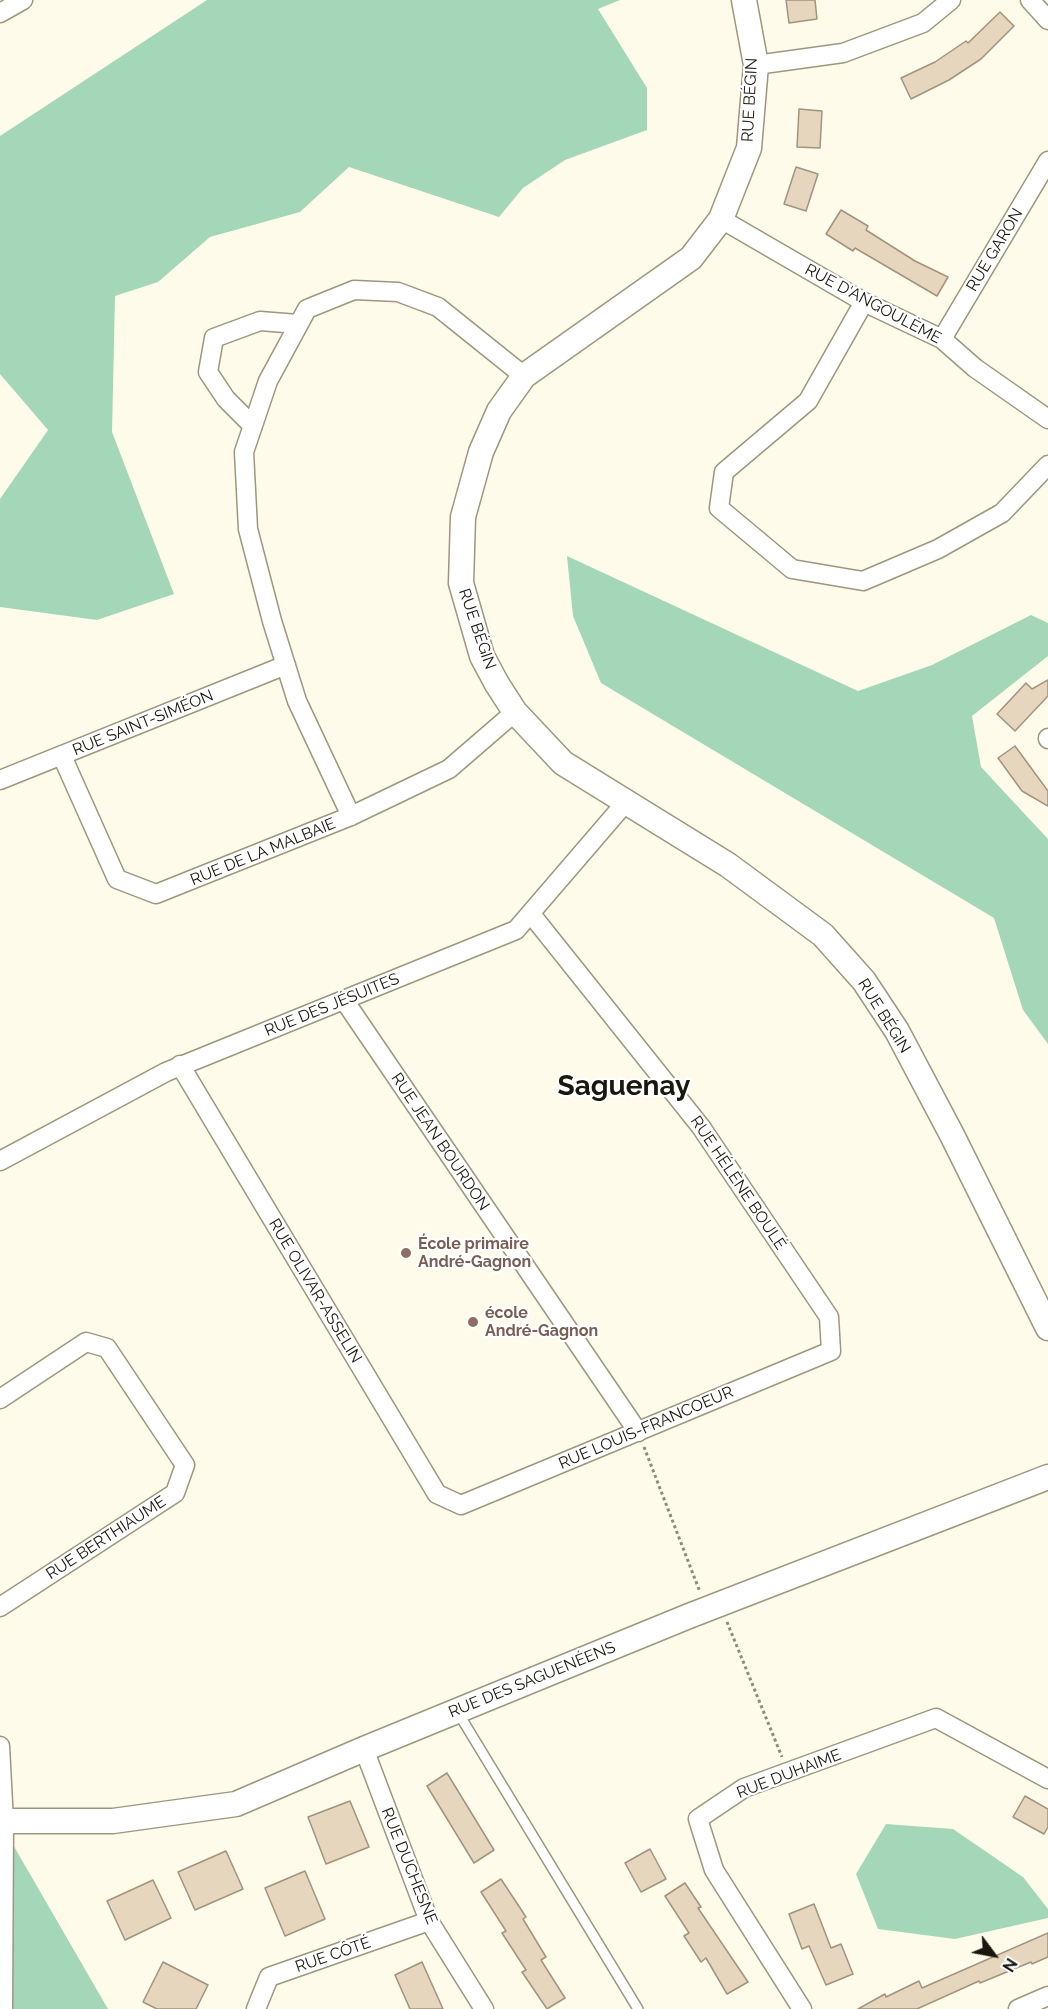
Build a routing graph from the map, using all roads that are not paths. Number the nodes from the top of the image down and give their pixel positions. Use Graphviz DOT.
graph roads {
  1 [pos="23,0"];
  2 [pos="744,0"];
  3 [pos="951,0"];
  4 [pos="1030,0"];
  5 [pos="0,14"];
  6 [pos="1048,20"];
  7 [pos="756,64"];
  8 [pos="1048,161"];
  9 [pos="721,219"];
  10 [pos="864,302"];
  11 [pos="298,324"];
  12 [pos="942,339"];
  13 [pos="524,376"];
  14 [pos="1048,419"];
  15 [pos="253,426"];
  16 [pos="1048,465"];
  17 [pos="286,665"];
  18 [pos="515,712"];
  19 [pos="62,756"];
  20 [pos="0,780"];
  21 [pos="626,802"];
  22 [pos="351,816"];
  23 [pos="531,914"];
  24 [pos="344,1000"];
  25 [pos="180,1065"];
  26 [pos="0,1161"];
  27 [pos="1048,1328"];
  28 [pos="831,1351"];
  29 [pos="0,1399"];
  30 [pos="638,1432"];
  31 [pos="1048,1477"];
  32 [pos="461,1505"];
  33 [pos="0,1607"];
  34 [pos="457,1711"];
  35 [pos="0,1746"];
  36 [pos="364,1749"];
  37 [pos="1048,1779"];
  38 [pos="1,1822"];
  39 [pos="429,1921"];
  40 [pos="1048,1996"];
  41 [pos="3,2009"];
  42 [pos="256,2009"];
  43 [pos="484,2009"];
  44 [pos="638,2009"];
  45 [pos="802,2009"];
  46 [pos="1018,2009"];
  1 -- 5 [label="street"];
  2 -- 7 [label="street, RUE BÉGIN"];
  3 -- 7 [label="street"];
  4 -- 6 [label="street"];
  7 -- 9 [label="street, RUE BÉGIN"];
  8 -- 12 [label="street, RUE GARON"];
  9 -- 10 [label="street, RUE D'ANGOULÈME"];
  9 -- 13 [label="street, RUE BÉGIN"];
  10 -- 12 [label="street, RUE D'ANGOULÈME"];
  10 -- 16 [label="street"];
  11 -- 13 [label="street"];
  11 -- 15 [label="street"];
  11 -- 15 [label="street"];
  12 -- 14 [label="street, RUE D'ANGOULÈME"];
  13 -- 18 [label="street, RUE BÉGIN"];
  15 -- 17 [label="street"];
  17 -- 19 [label="street, RUE SAINT-SIMÉON"];
  17 -- 22 [label="street"];
  18 -- 21 [label="street, RUE BÉGIN"];
  18 -- 22 [label="street, RUE DE LA MALBAIE"];
  19 -- 20 [label="street, RUE SAINT-SIMÉON"];
  19 -- 22 [label="street, RUE DE LA MALBAIE"];
  21 -- 23 [label="street, RUE DES JÉSUITES"];
  21 -- 27 [label="street, RUE BÉGIN"];
  23 -- 24 [label="street, RUE DES JÉSUITES"];
  23 -- 28 [label="street, RUE HÉLÈNE BOULÉ"];
  24 -- 25 [label="street, RUE DES JÉSUITES"];
  24 -- 30 [label="street, RUE JEAN BOURDON"];
  25 -- 26 [label="street, RUE DES JÉSUITES"];
  25 -- 32 [label="street, RUE OLIVAR-ASSELIN"];
  28 -- 30 [label="street, RUE LOUIS-FRANCOEUR"];
  29 -- 33 [label="street, RUE BERTHIAUME"];
  30 -- 32 [label="street, RUE LOUIS-FRANCOEUR"];
  31 -- 34 [label="street, RUE DES SAGUENÉENS"];
  34 -- 36 [label="street, RUE DES SAGUENÉENS"];
  34 -- 44 [label="lane"];
  35 -- 38 [label="street"];
  36 -- 38 [label="street, RUE DES SAGUENÉENS"];
  36 -- 39 [label="street, RUE DUCHESNE"];
  37 -- 45 [label="street, RUE DUHAIME"];
  38 -- 41 [label="street"];
  39 -- 42 [label="street, RUE CÔTÉ"];
  39 -- 43 [label="street, RUE DUCHESNE"];
  40 -- 46 [label="street"];
}
